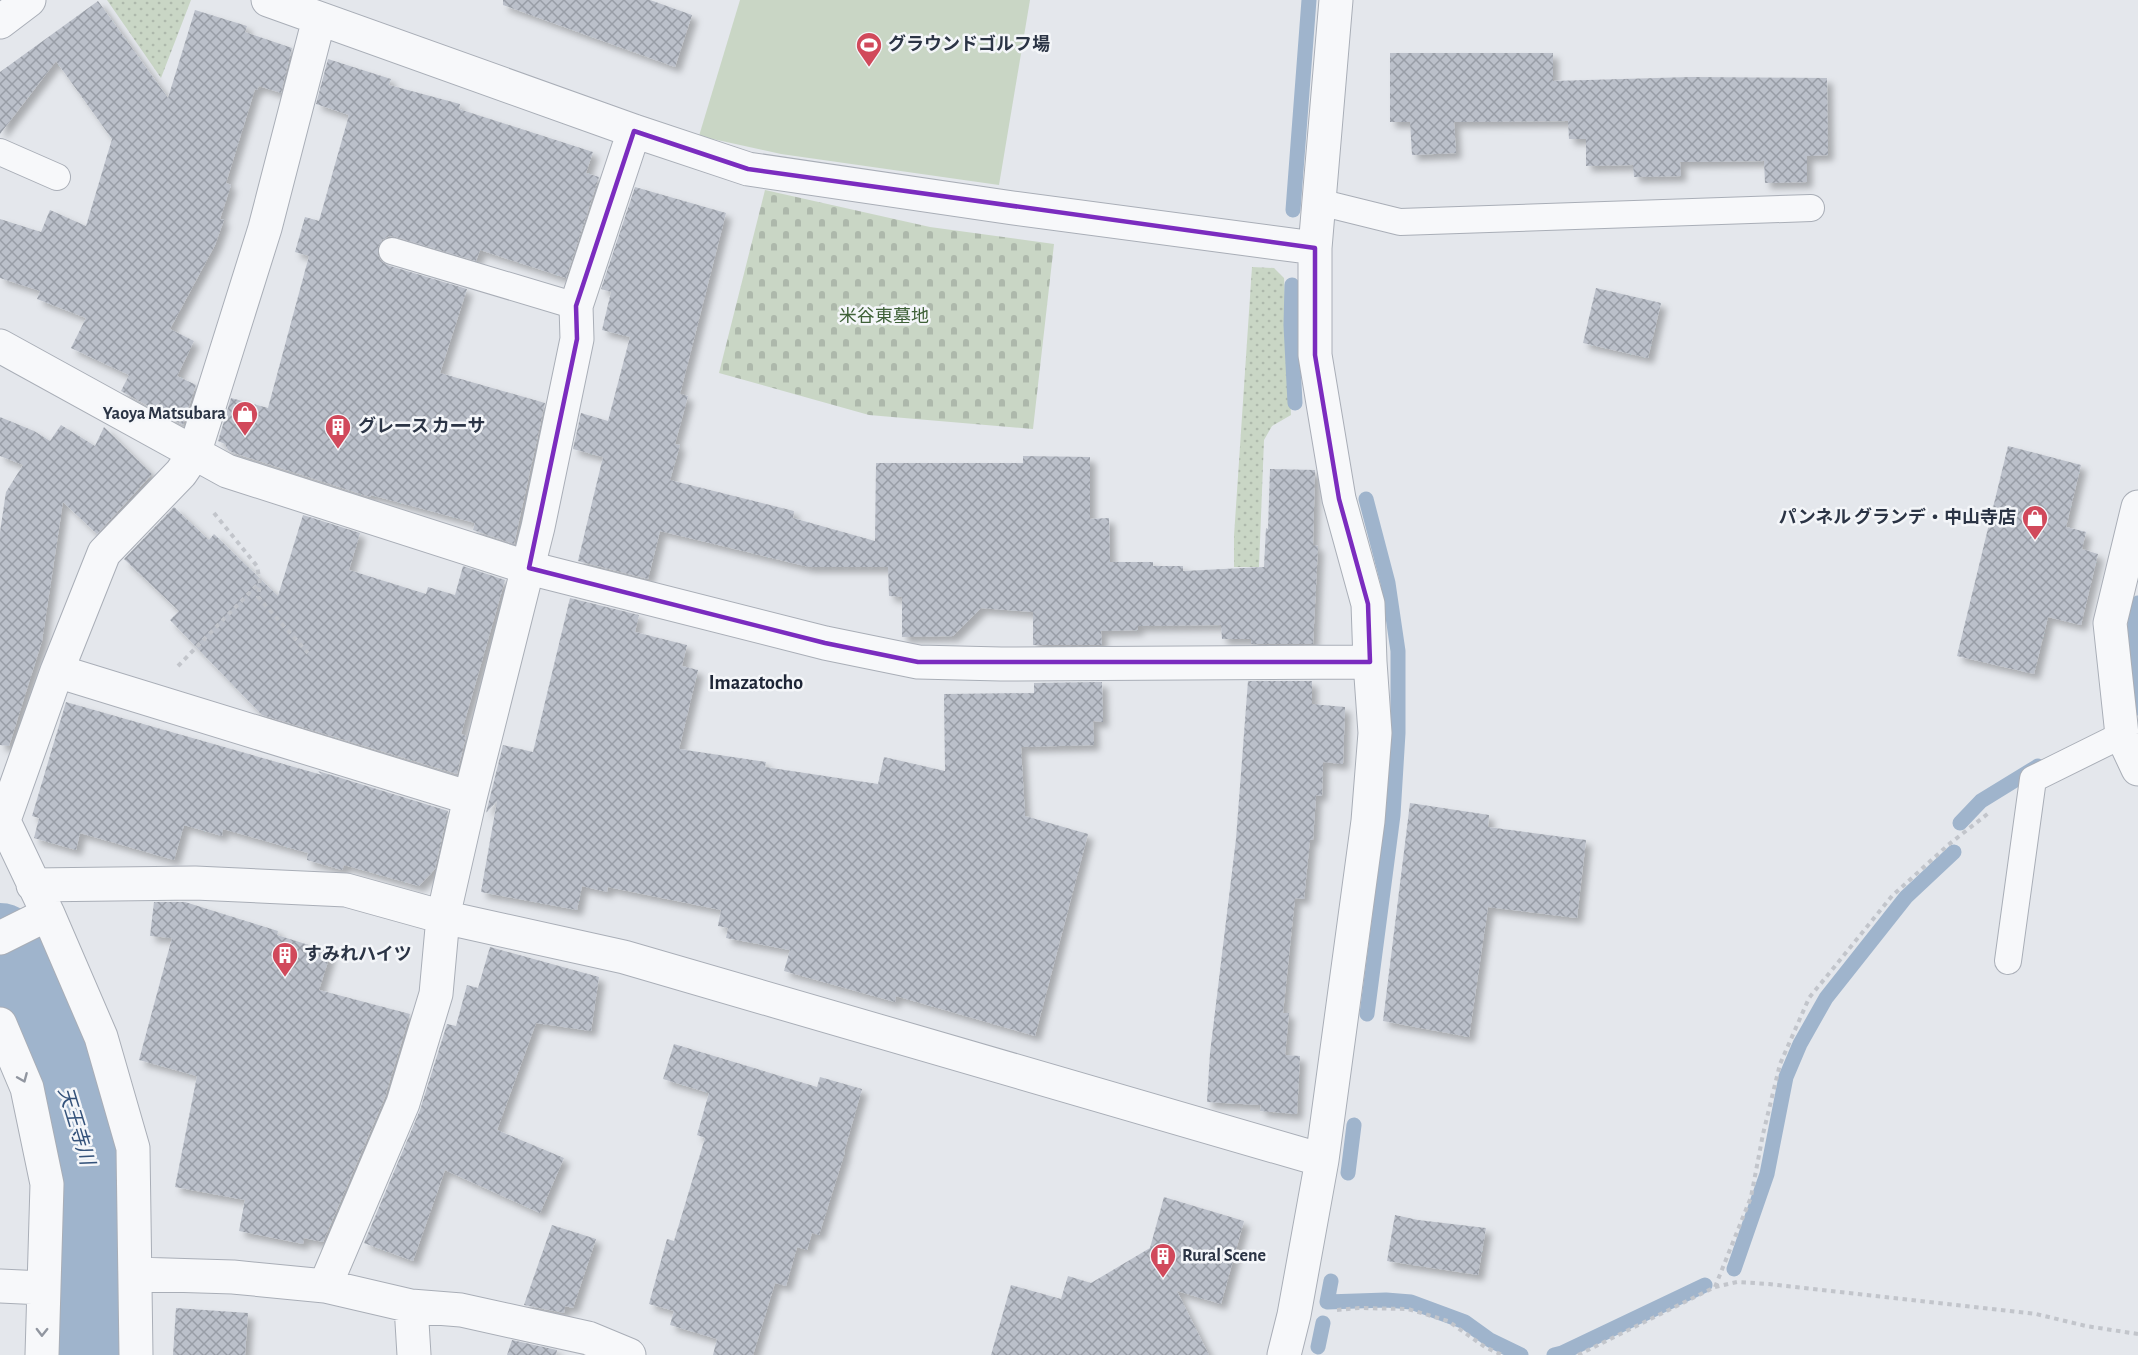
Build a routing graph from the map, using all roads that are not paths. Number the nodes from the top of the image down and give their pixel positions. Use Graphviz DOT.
graph roads {
  1 [pos="29,0"];
  2 [pos="268,0"];
  3 [pos="1335,0"];
  4 [pos="319,19"];
  5 [pos="0,22"];
  6 [pos="634,131"];
  7 [pos="0,152"];
  8 [pos="57,177"];
  9 [pos="1319,202"];
  10 [pos="1811,208"];
  11 [pos="1315,248"];
  12 [pos="392,251"];
  13 [pos="576,306"];
  14 [pos="0,346"];
  15 [pos="188,464"];
  16 [pos="2138,507"];
  17 [pos="529,568"];
  18 [pos="1370,662"];
  19 [pos="57,671"];
  20 [pos="2122,735"];
  21 [pos="2138,769"];
  22 [pos="470,798"];
  23 [pos="2,817"];
  24 [pos="33,885"];
  25 [pos="43,917"];
  26 [pos="443,917"];
  27 [pos="0,938"];
  28 [pos="2008,961"];
  29 [pos="0,1024"];
  30 [pos="1322,1160"];
  31 [pos="135,1274"];
  32 [pos="0,1286"];
  33 [pos="325,1286"];
  34 [pos="43,1288"];
  35 [pos="411,1305"];
  36 [pos="42,1355"];
  37 [pos="135,1355"];
  38 [pos="414,1355"];
  39 [pos="629,1355"];
  40 [pos="1284,1355"];
  1 -- 5 [label="street"];
  2 -- 4 [label="street"];
  3 -- 9 [label="street"];
  4 -- 6 [label="street"];
  4 -- 15 [label="street"];
  6 -- 11 [label="street"];
  6 -- 13 [label="street"];
  7 -- 8 [label="lane"];
  9 -- 10 [label="lane"];
  9 -- 11 [label="street"];
  11 -- 18 [label="street"];
  12 -- 13 [label="lane"];
  13 -- 17 [label="street"];
  14 -- 15 [label="street"];
  15 -- 17 [label="street"];
  15 -- 19 [label="street"];
  16 -- 20 [label="street"];
  17 -- 18 [label="street"];
  17 -- 22 [label="street"];
  18 -- 30 [label="street"];
  19 -- 22 [label="street"];
  19 -- 23 [label="street"];
  20 -- 21 [label="street"];
  20 -- 28 [label="lane"];
  22 -- 26 [label="street"];
  23 -- 24 [label="street"];
  24 -- 25 [label="street"];
  24 -- 26 [label="street"];
  25 -- 27 [label="street"];
  25 -- 31 [label="street"];
  26 -- 30 [label="street"];
  26 -- 33 [label="street"];
  29 -- 34 [label="street, one-way"];
  30 -- 40 [label="street"];
  31 -- 33 [label="street"];
  31 -- 37 [label="street"];
  32 -- 34 [label="street"];
  33 -- 35 [label="street"];
  34 -- 36 [label="street, one-way"];
  35 -- 38 [label="street"];
  35 -- 39 [label="street"];
}
